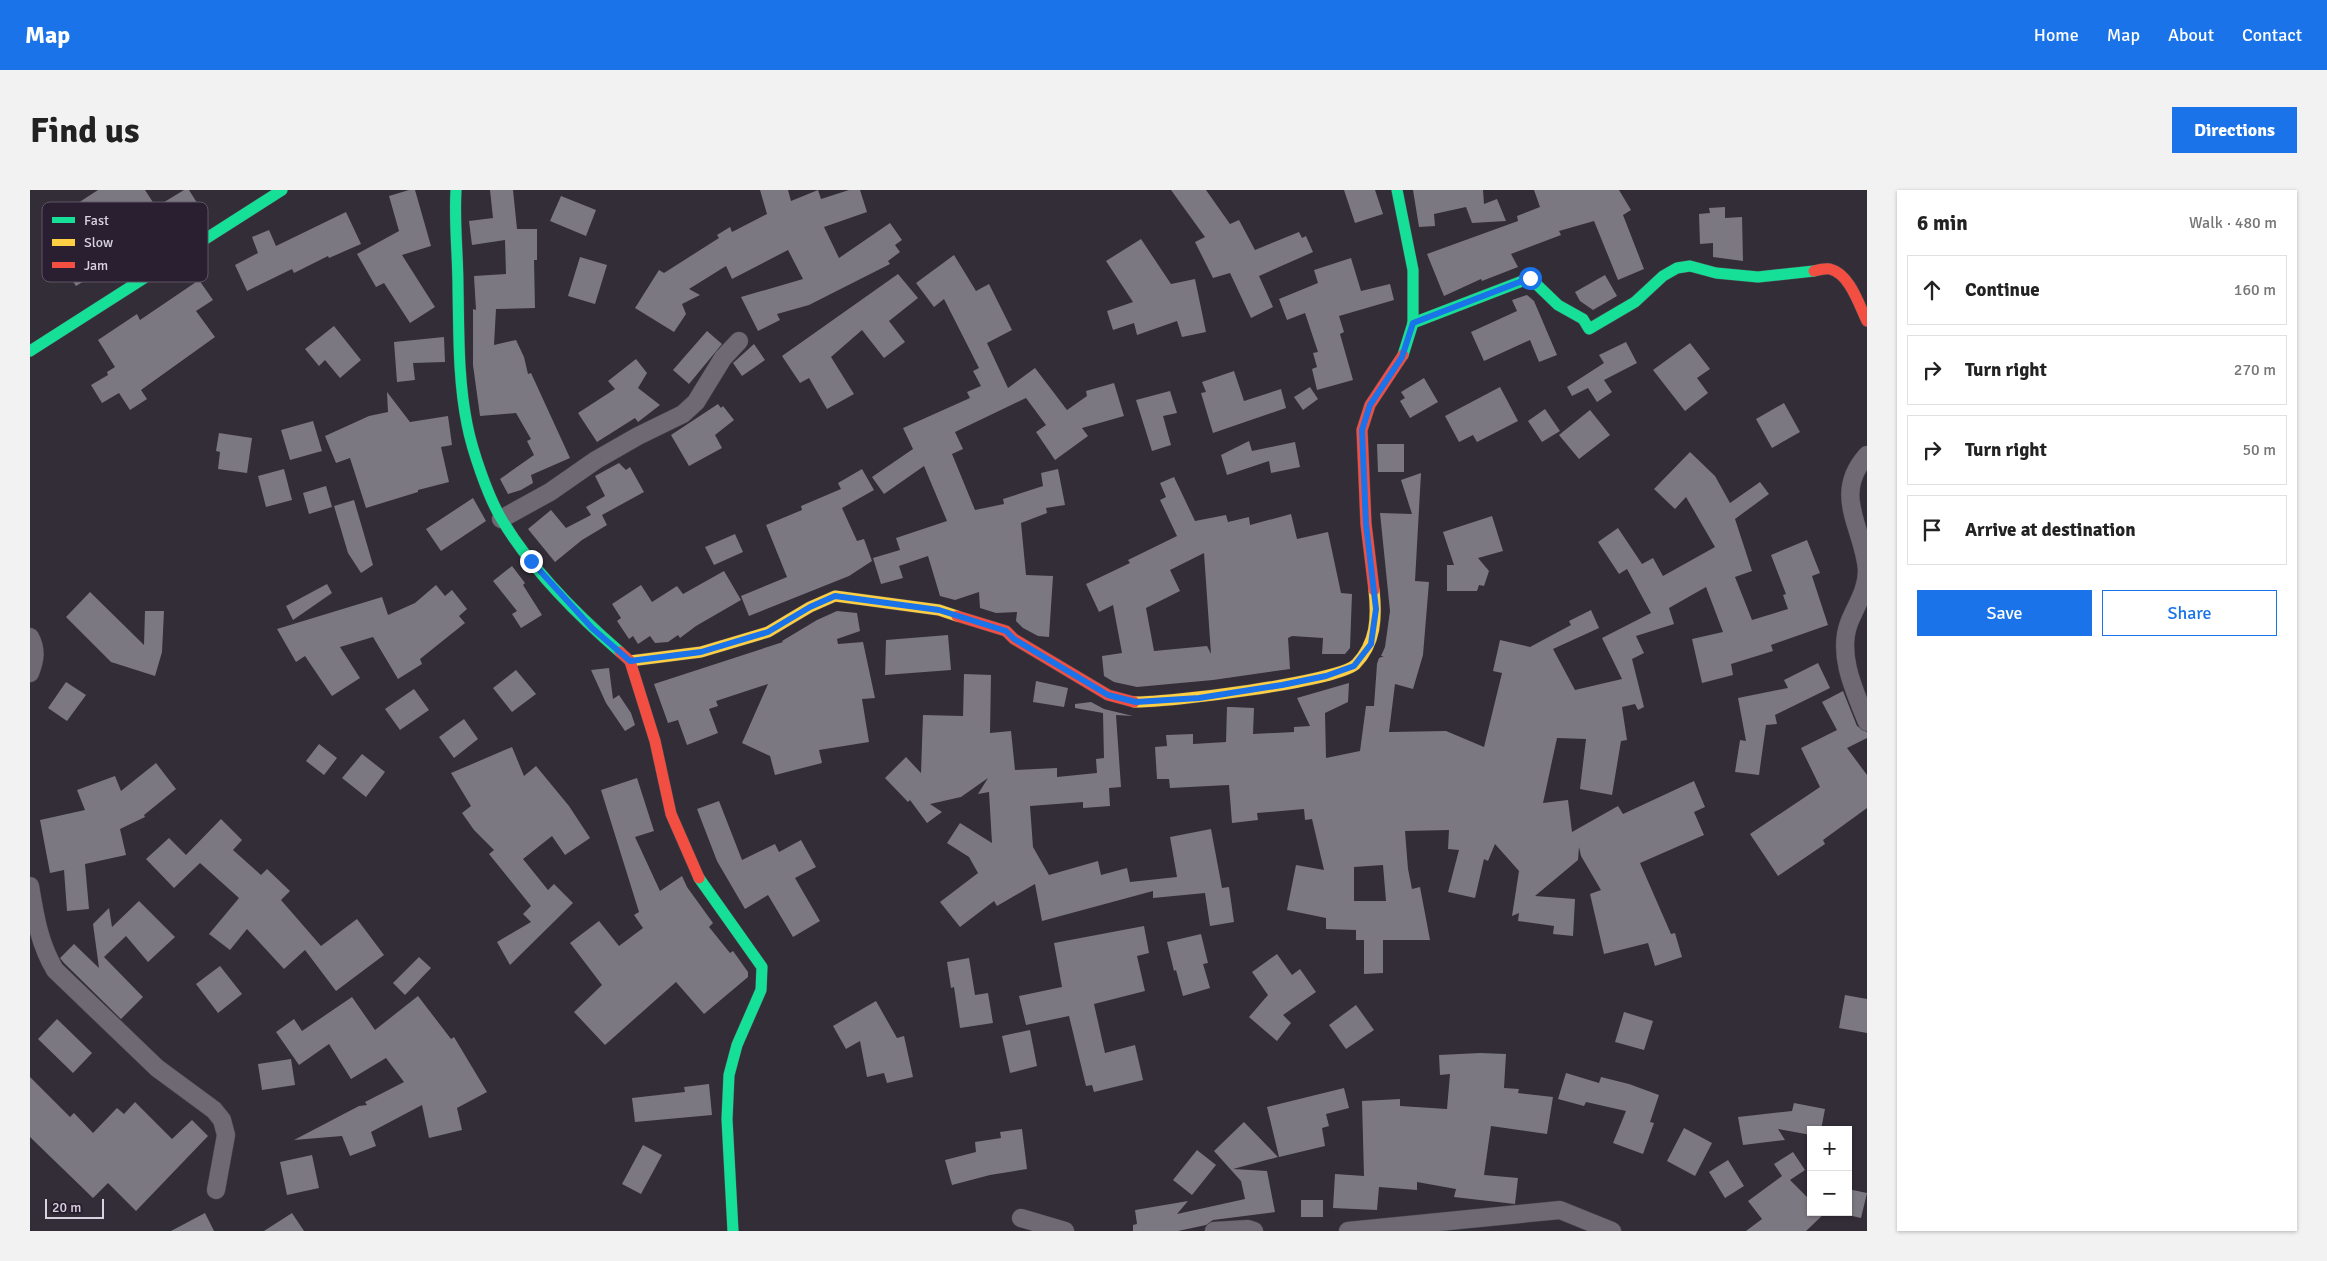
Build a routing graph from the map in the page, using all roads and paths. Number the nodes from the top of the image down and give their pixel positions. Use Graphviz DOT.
graph roads {
  1 [pos="282,190"];
  2 [pos="456,190"];
  3 [pos="1397,190"];
  4 [pos="208,237"];
  5 [pos="138,282"];
  6 [pos="1867,321"];
  7 [pos="1413,323"];
  8 [pos="739,342"];
  9 [pos="30,351"];
  10 [pos="1867,455"];
  11 [pos="500,519"];
  12 [pos="30,637"];
  13 [pos="630,661"];
  14 [pos="30,673"];
  15 [pos="1867,722"];
  16 [pos="30,886"];
  17 [pos="216,1190"];
  18 [pos="1021,1218"];
  19 [pos="733,1231"];
  20 [pos="1066,1231"];
  21 [pos="1214,1231"];
  22 [pos="1254,1231"];
  23 [pos="1348,1231"];
  24 [pos="1612,1231"];
  1 -- 4 [label="street"];
  2 -- 11 [label="street"];
  3 -- 7 [label="street"];
  5 -- 9 [label="street"];
  6 -- 7 [label="street"];
  7 -- 13 [label="street"];
  8 -- 11 [label="street"];
  10 -- 15 [label="street"];
  11 -- 13 [label="street"];
  12 -- 14 [label="street"];
  13 -- 19 [label="street"];
  16 -- 17 [label="street"];
  18 -- 20 [label="street"];
  21 -- 22 [label="street"];
  23 -- 24 [label="street"];
}
